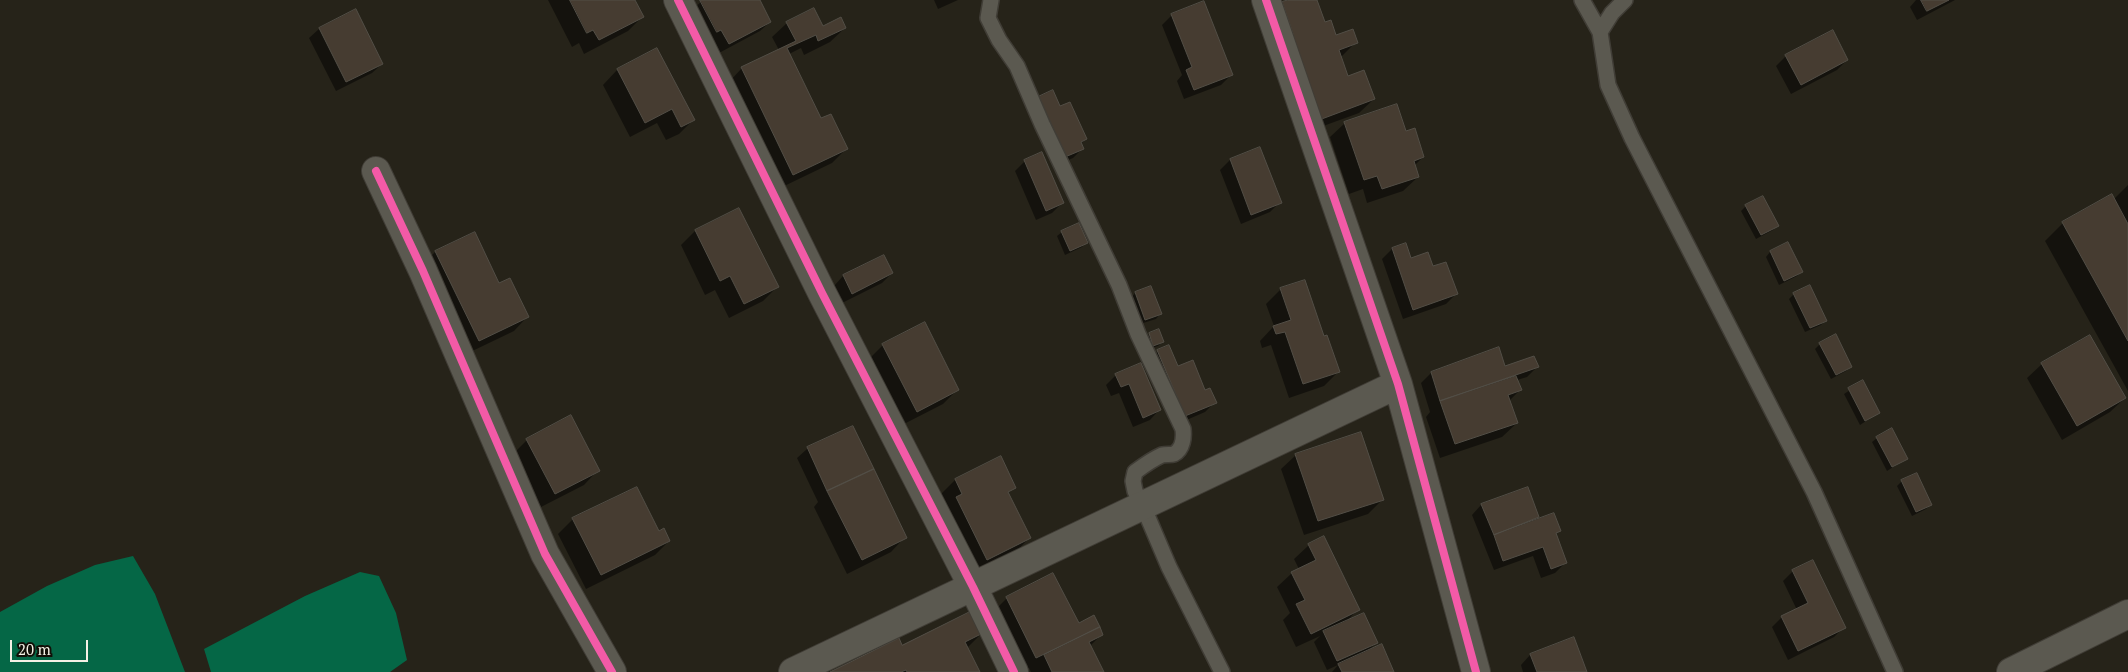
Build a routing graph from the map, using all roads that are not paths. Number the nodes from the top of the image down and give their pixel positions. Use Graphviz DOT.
graph roads {
  1 [pos="678,0"];
  2 [pos="991,0"];
  3 [pos="1266,0"];
  4 [pos="1582,0"];
  5 [pos="1625,0"];
  6 [pos="1600,32"];
  7 [pos="376,171"];
  8 [pos="1398,384"];
  9 [pos="1143,506"];
  10 [pos="973,587"];
  11 [pos="2128,614"];
  12 [pos="820,666"];
  13 [pos="612,672"];
  14 [pos="793,672"];
  15 [pos="1014,672"];
  16 [pos="1222,672"];
  17 [pos="1476,672"];
  18 [pos="1895,672"];
  19 [pos="2011,672"];
  1 -- 10 [label="street"];
  2 -- 9 [label="lane"];
  3 -- 8 [label="street"];
  4 -- 6 [label="lane"];
  5 -- 6 [label="lane"];
  6 -- 18 [label="lane"];
  7 -- 13 [label="street"];
  8 -- 9 [label="street"];
  8 -- 17 [label="street"];
  9 -- 10 [label="street"];
  9 -- 16 [label="lane"];
  10 -- 12 [label="street"];
  10 -- 15 [label="street"];
  11 -- 19 [label="street"];
  12 -- 14 [label="street"];
}
